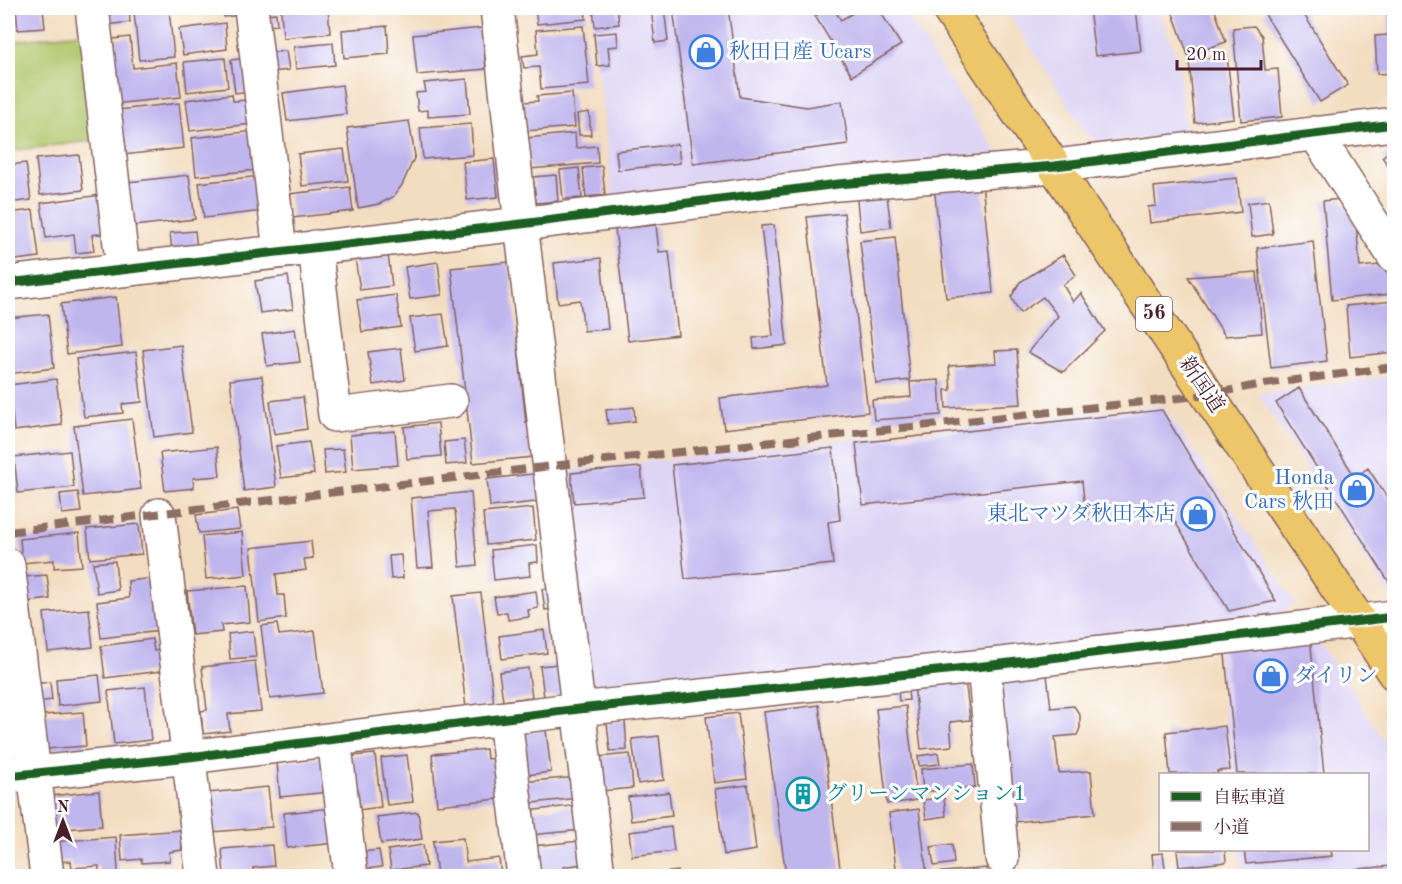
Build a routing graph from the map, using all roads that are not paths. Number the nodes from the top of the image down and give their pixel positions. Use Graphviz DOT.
graph roads {
  1 [pos="92,8"];
  2 [pos="251,8"];
  3 [pos="498,8"];
  4 [pos="948,8"];
  5 [pos="1395,124"];
  6 [pos="1315,133"];
  7 [pos="1055,166"];
  8 [pos="521,224"];
  9 [pos="315,247"];
  10 [pos="280,251"];
  11 [pos="1395,256"];
  12 [pos="123,269"];
  13 [pos="8,284"];
  14 [pos="451,401"];
  15 [pos="159,515"];
  16 [pos="8,565"];
  17 [pos="1395,617"];
  18 [pos="1360,620"];
  19 [pos="13,652"];
  20 [pos="984,666"];
  21 [pos="1395,673"];
  22 [pos="579,709"];
  23 [pos="505,719"];
  24 [pos="334,739"];
  25 [pos="189,758"];
  26 [pos="21,774"];
  27 [pos="1002,858"];
  28 [pos="46,876"];
  29 [pos="203,876"];
  30 [pos="351,876"];
  31 [pos="524,876"];
  32 [pos="598,876"];
  1 -- 12 [label="street"];
  2 -- 10 [label="street"];
  3 -- 8 [label="street"];
  4 -- 7 [label="main road, 新国道 / 56"];
  5 -- 6 [label="street"];
  6 -- 7 [label="street"];
  6 -- 11 [label="street"];
  7 -- 8 [label="street"];
  7 -- 18 [label="main road, 新国道 / 56"];
  8 -- 9 [label="street"];
  8 -- 22 [label="street"];
  9 -- 10 [label="street"];
  9 -- 14 [label="street"];
  10 -- 12 [label="street"];
  12 -- 13 [label="street"];
  15 -- 25 [label="street"];
  16 -- 19 [label="street"];
  17 -- 18 [label="street"];
  18 -- 20 [label="street"];
  18 -- 21 [label="main road, 新国道 / 56"];
  19 -- 26 [label="street"];
  20 -- 22 [label="street"];
  20 -- 27 [label="street"];
  22 -- 23 [label="street"];
  22 -- 32 [label="street"];
  23 -- 24 [label="street"];
  23 -- 31 [label="street"];
  24 -- 25 [label="street"];
  24 -- 30 [label="street"];
  25 -- 26 [label="street"];
  25 -- 29 [label="street"];
  26 -- 28 [label="street"];
}
